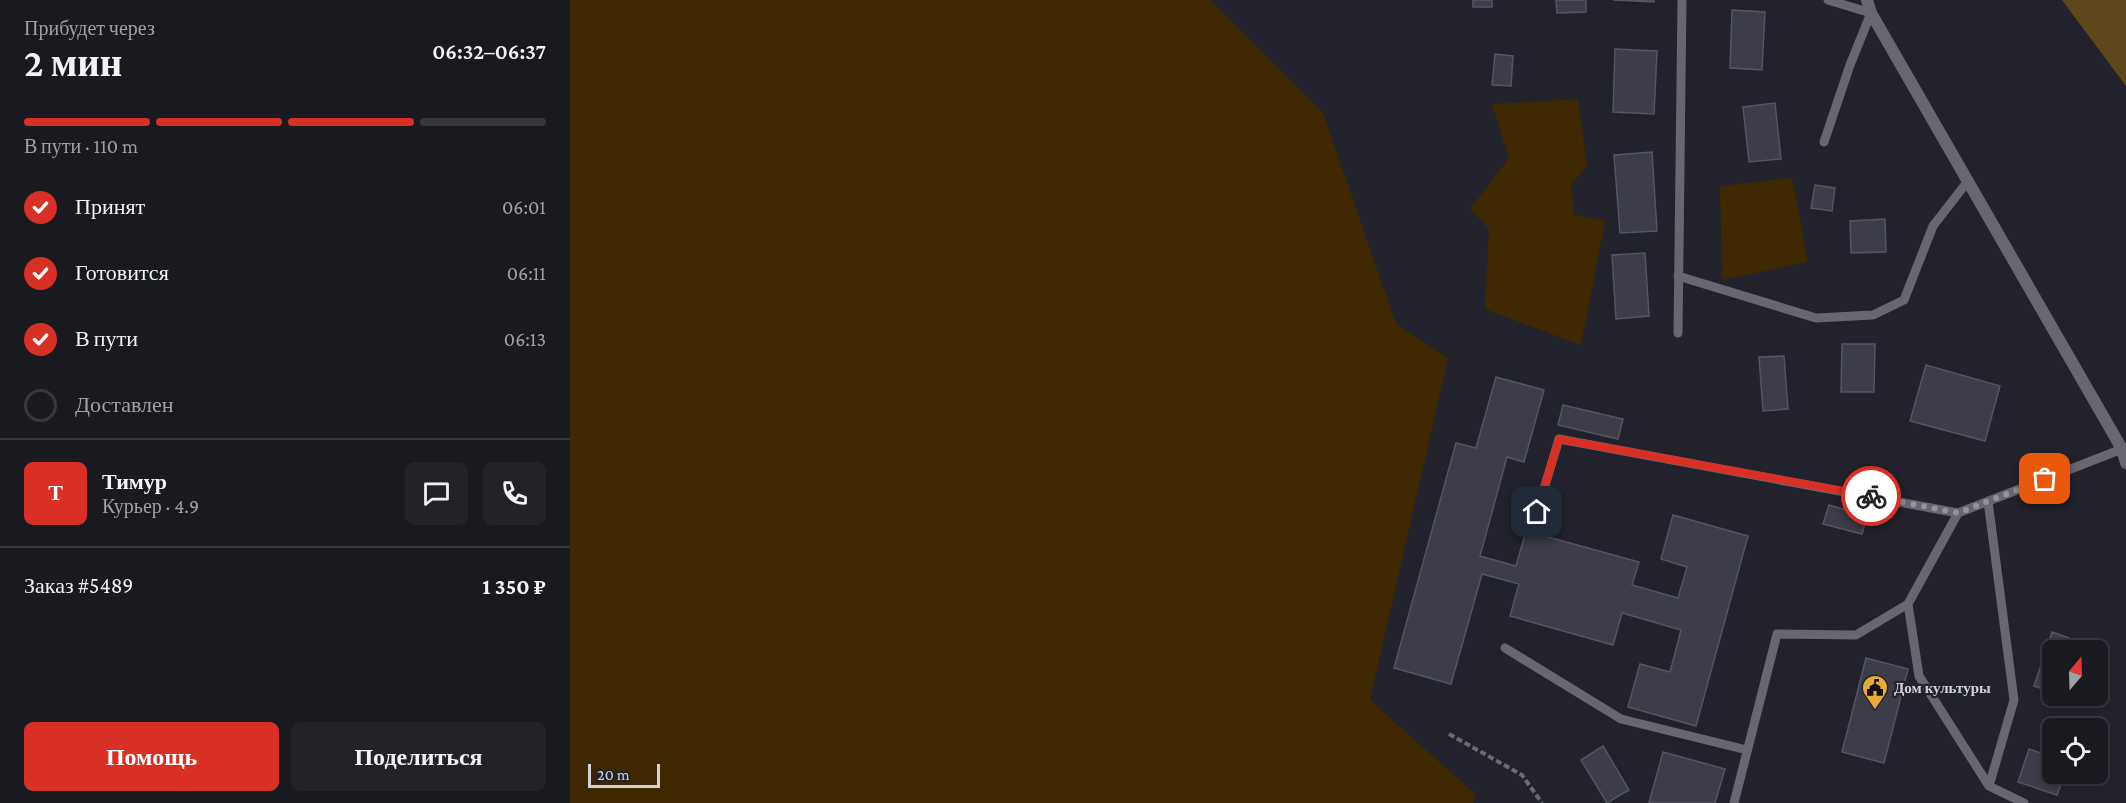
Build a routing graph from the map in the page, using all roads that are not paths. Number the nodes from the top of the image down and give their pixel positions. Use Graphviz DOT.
graph roads {
  1 [pos="1682,0"];
  2 [pos="1828,0"];
  3 [pos="1866,0"];
  4 [pos="1871,13"];
  5 [pos="1824,142"];
  6 [pos="1968,181"];
  7 [pos="1678,276"];
  8 [pos="1678,333"];
  9 [pos="2122,449"];
  10 [pos="2126,463"];
  11 [pos="1988,501"];
  12 [pos="1537,512"];
  13 [pos="1958,513"];
  14 [pos="1908,604"];
  15 [pos="1506,648"];
  16 [pos="1747,750"];
  17 [pos="1989,786"];
  18 [pos="1734,803"];
  19 [pos="2024,803"];
  1 -- 7 [label="lane"];
  2 -- 4 [label="lane"];
  3 -- 4 [label="street"];
  4 -- 5 [label="lane"];
  4 -- 6 [label="street"];
  6 -- 7 [label="lane"];
  6 -- 9 [label="street"];
  7 -- 8 [label="lane"];
  9 -- 10 [label="street"];
  9 -- 11 [label="lane"];
  11 -- 13 [label="lane"];
  11 -- 17 [label="lane"];
  12 -- 13 [label="lane"];
  13 -- 14 [label="lane"];
  14 -- 16 [label="lane"];
  14 -- 17 [label="lane"];
  15 -- 16 [label="lane"];
  16 -- 18 [label="lane"];
  17 -- 19 [label="lane"];
}
